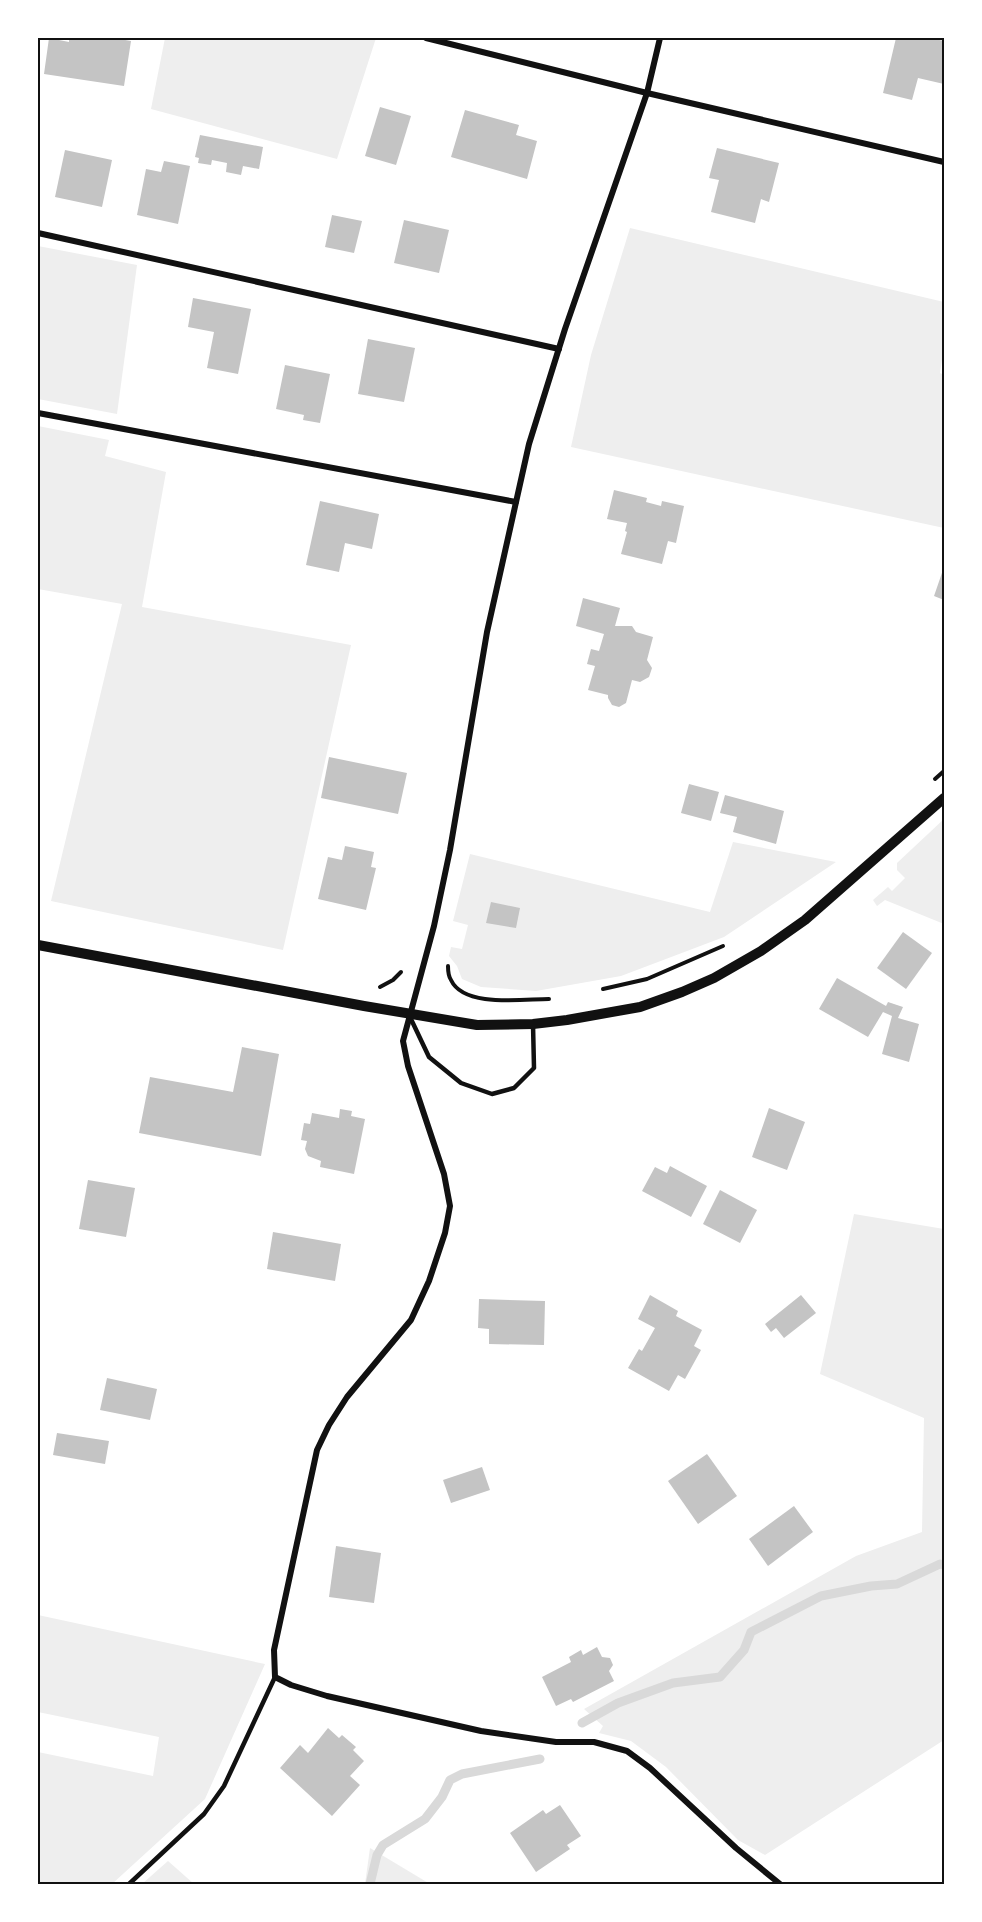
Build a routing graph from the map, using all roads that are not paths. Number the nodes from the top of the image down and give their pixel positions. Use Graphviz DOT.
graph roads {
  1 [pos="426,38"];
  2 [pos="660,38"];
  3 [pos="647,93"];
  4 [pos="945,162"];
  5 [pos="38,233"];
  6 [pos="559,349"];
  7 [pos="38,413"];
  8 [pos="516,502"];
  9 [pos="945,798"];
  10 [pos="38,945"];
  11 [pos="409,1015"];
  12 [pos="533,1024"];
  13 [pos="275,1677"];
  14 [pos="129,1884"];
  15 [pos="780,1884"];
  1 -- 3 [label="street"];
  2 -- 3 [label="street"];
  3 -- 4 [label="street"];
  3 -- 6 [label="street"];
  5 -- 6 [label="street"];
  6 -- 8 [label="street"];
  7 -- 8 [label="street"];
  8 -- 11 [label="street"];
  9 -- 12 [label="street"];
  10 -- 11 [label="street"];
  11 -- 12 [label="street"];
  11 -- 12 [label="lane"];
  11 -- 13 [label="street"];
  13 -- 14 [label="lane"];
  13 -- 15 [label="street"];
}
